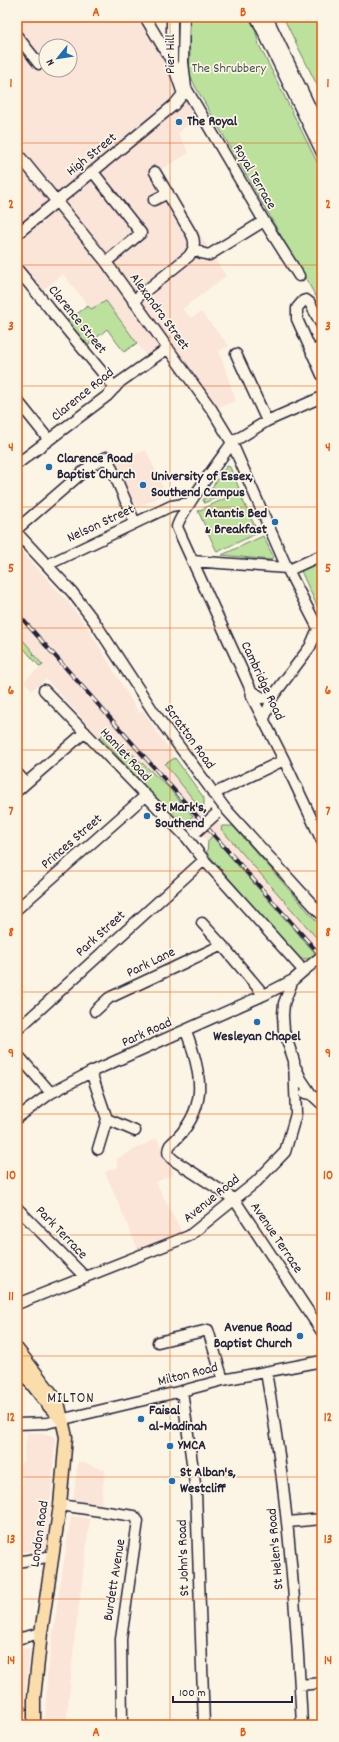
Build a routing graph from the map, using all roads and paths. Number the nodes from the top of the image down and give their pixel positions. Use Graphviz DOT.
graph roads {
  1 [pos="172,17"];
  2 [pos="184,17"];
  3 [pos="256,17"];
  4 [pos="267,18"];
  5 [pos="148,21"];
  6 [pos="17,36"];
  7 [pos="172,62"];
  8 [pos="38,63"];
  9 [pos="186,93"];
  10 [pos="322,132"];
  11 [pos="17,153"];
  12 [pos="322,153"];
  13 [pos="93,172"];
  14 [pos="155,172"];
  15 [pos="168,193"];
  16 [pos="154,200"];
  17 [pos="56,202"];
  18 [pos="264,222"];
  19 [pos="17,234"];
  20 [pos="194,248"];
  21 [pos="106,262"];
  22 [pos="17,268"];
  23 [pos="299,276"];
  24 [pos="133,301"];
  25 [pos="322,326"];
  26 [pos="322,345"];
  27 [pos="168,348"];
  28 [pos="236,354"];
  29 [pos="312,354"];
  30 [pos="322,375"];
  31 [pos="115,388"];
  32 [pos="322,397"];
  33 [pos="17,400"];
  34 [pos="267,421"];
  35 [pos="49,440"];
  36 [pos="231,442"];
  37 [pos="17,464"];
  38 [pos="190,503"];
  39 [pos="135,523"];
  40 [pos="17,529"];
  41 [pos="17,532"];
  42 [pos="322,555"];
  43 [pos="192,560"];
  44 [pos="47,565"];
  45 [pos="288,569"];
  46 [pos="320,635"];
  47 [pos="44,690"];
  48 [pos="251,690"];
  49 [pos="273,696"];
  50 [pos="264,719"];
  51 [pos="85,732"];
  52 [pos="284,760"];
  53 [pos="17,773"];
  54 [pos="26,783"];
  55 [pos="17,791"];
  56 [pos="214,794"];
  57 [pos="145,796"];
  58 [pos="224,807"];
  59 [pos="187,838"];
  60 [pos="322,841"];
  61 [pos="204,860"];
  62 [pos="17,909"];
  63 [pos="322,915"];
  64 [pos="202,923"];
  65 [pos="222,945"];
  66 [pos="322,956"];
  67 [pos="305,969"];
  68 [pos="292,980"];
  69 [pos="266,994"];
  70 [pos="95,1011"];
  71 [pos="283,1016"];
  72 [pos="17,1030"];
  73 [pos="186,1030"];
  74 [pos="17,1054"];
  75 [pos="294,1061"];
  76 [pos="91,1072"];
  77 [pos="295,1092"];
  78 [pos="51,1093"];
  79 [pos="311,1094"];
  80 [pos="322,1104"];
  81 [pos="17,1118"];
  82 [pos="106,1119"];
  83 [pos="135,1131"];
  84 [pos="98,1149"];
  85 [pos="234,1199"];
  86 [pos="17,1208"];
  87 [pos="85,1277"];
  88 [pos="18,1303"];
  89 [pos="322,1332"];
  90 [pos="158,1342"];
  91 [pos="17,1349"];
  92 [pos="322,1361"];
  93 [pos="17,1365"];
  94 [pos="266,1372"];
  95 [pos="223,1380"];
  96 [pos="182,1391"];
  97 [pos="62,1419"];
  98 [pos="17,1424"];
  99 [pos="60,1505"];
  100 [pos="322,1519"];
  101 [pos="288,1522"];
  102 [pos="53,1556"];
  103 [pos="17,1562"];
  104 [pos="41,1633"];
  105 [pos="17,1639"];
  106 [pos="322,1683"];
  107 [pos="300,1685"];
  108 [pos="34,1725"];
  109 [pos="122,1725"];
  110 [pos="204,1725"];
  111 [pos="302,1725"];
  1 -- 7 [label="street"];
  2 -- 9 [label="street, Pier Hill"];
  3 -- 12 [label="street"];
  4 -- 10 [label="street"];
  5 -- 7 [label="street"];
  6 -- 8 [label="street"];
  7 -- 9 [label="street"];
  9 -- 13 [label="street, High Street"];
  9 -- 18 [label="street, Royal Terrace"];
  11 -- 17 [label="street, Alexandra Street"];
  13 -- 17 [label="street, High Street"];
  13 -- 21 [label="street"];
  14 -- 15 [label="street"];
  15 -- 16 [label="street"];
  15 -- 20 [label="street"];
  17 -- 19 [label="street, High Street"];
  17 -- 21 [label="street, Alexandra Street"];
  18 -- 20 [label="street"];
  18 -- 23 [label="street, Royal Terrace"];
  20 -- 24 [label="street"];
  21 -- 24 [label="street, Alexandra Street"];
  22 -- 31 [label="street, Clarence Street"];
  24 -- 27 [label="street, Alexandra Street"];
  25 -- 29 [label="street"];
  26 -- 29 [label="street"];
  27 -- 31 [label="street, Clarence Road"];
  27 -- 36 [label="street, Alexandra Street"];
  28 -- 34 [label="street"];
  29 -- 30 [label="street"];
  31 -- 35 [label="street, Clarence Road"];
  32 -- 34 [label="street"];
  33 -- 35 [label="street"];
  34 -- 36 [label="street"];
  35 -- 37 [label="street, Clarence Road"];
  36 -- 38 [label="street"];
  36 -- 45 [label="street, Alexandra Street"];
  38 -- 39 [label="street, Nelson Street"];
  38 -- 43 [label="street, Cambridge Road"];
  39 -- 40 [label="street"];
  39 -- 44 [label="street, Nelson Street"];
  41 -- 44 [label="street, Scratton Road"];
  42 -- 45 [label="street"];
  43 -- 45 [label="street"];
  43 -- 48 [label="street, Cambridge Road"];
  44 -- 56 [label="street, Scratton Road"];
  45 -- 46 [label="street, Alexandra Street"];
  46 -- 49 [label="street"];
  47 -- 51 [label="street, Hamlet Road"];
  48 -- 49 [label="street"];
  48 -- 50 [label="street, Cambridge Road"];
  49 -- 50 [label="street"];
  50 -- 52 [label="street, Cambridge Road"];
  51 -- 54 [label="street"];
  51 -- 57 [label="street, Hamlet Road"];
  52 -- 56 [label="street"];
  52 -- 60 [label="street, Cambridge Road"];
  53 -- 54 [label="street"];
  54 -- 55 [label="street"];
  56 -- 58 [label="street, Scratton Road"];
  57 -- 59 [label="street, Hamlet Road"];
  57 -- 62 [label="street, Princes Street"];
  58 -- 59 [label="street, bridge"];
  58 -- 63 [label="street, Scratton Road"];
  59 -- 61 [label="street, Hamlet Road"];
  61 -- 67 [label="street, Hamlet Road"];
  61 -- 72 [label="street, Park Street"];
  64 -- 65 [label="street"];
  65 -- 69 [label="street"];
  65 -- 70 [label="street, Park Lane"];
  66 -- 67 [label="street, Avenue Road, bridge"];
  67 -- 68 [label="street, Avenue Road"];
  68 -- 69 [label="street, Park Road"];
  68 -- 71 [label="street, Avenue Road"];
  69 -- 71 [label="street, Avenue Road"];
  69 -- 73 [label="street, Park Road"];
  71 -- 75 [label="street, Avenue Road"];
  73 -- 76 [label="street, Park Road"];
  73 -- 85 [label="street"];
  74 -- 78 [label="street"];
  75 -- 77 [label="street, Avenue Road"];
  75 -- 79 [label="street"];
  76 -- 78 [label="street, Park Road"];
  76 -- 82 [label="street"];
  77 -- 79 [label="street"];
  77 -- 85 [label="street, Avenue Road"];
  78 -- 81 [label="street, Park Road"];
  79 -- 80 [label="street"];
  82 -- 83 [label="street"];
  82 -- 84 [label="street"];
  85 -- 87 [label="street, Avenue Road"];
  85 -- 89 [label="street, Avenue Terrace"];
  86 -- 87 [label="street, Park Terrace"];
  87 -- 88 [label="street, Avenue Road"];
  90 -- 95 [label="street"];
  91 -- 97 [label="main road, London Road"];
  92 -- 94 [label="street, Milton Road"];
  93 -- 97 [label="main road"];
  94 -- 95 [label="street, Milton Road"];
  94 -- 101 [label="street, St Helen's Road"];
  95 -- 96 [label="street, Milton Road"];
  96 -- 97 [label="street, Milton Road"];
  96 -- 110 [label="street, St John's Road"];
  97 -- 98 [label="street, Milton Road"];
  97 -- 99 [label="main road, London Road"];
  99 -- 102 [label="main road, London Road"];
  99 -- 109 [label="street, Burdett Avenue"];
  100 -- 101 [label="street"];
  101 -- 107 [label="street, St Helen's Road"];
  102 -- 103 [label="street"];
  102 -- 104 [label="main road, London Road"];
  104 -- 105 [label="street"];
  104 -- 108 [label="main road, London Road"];
  106 -- 107 [label="street"];
  107 -- 111 [label="street, St Helen's Road"];
}
